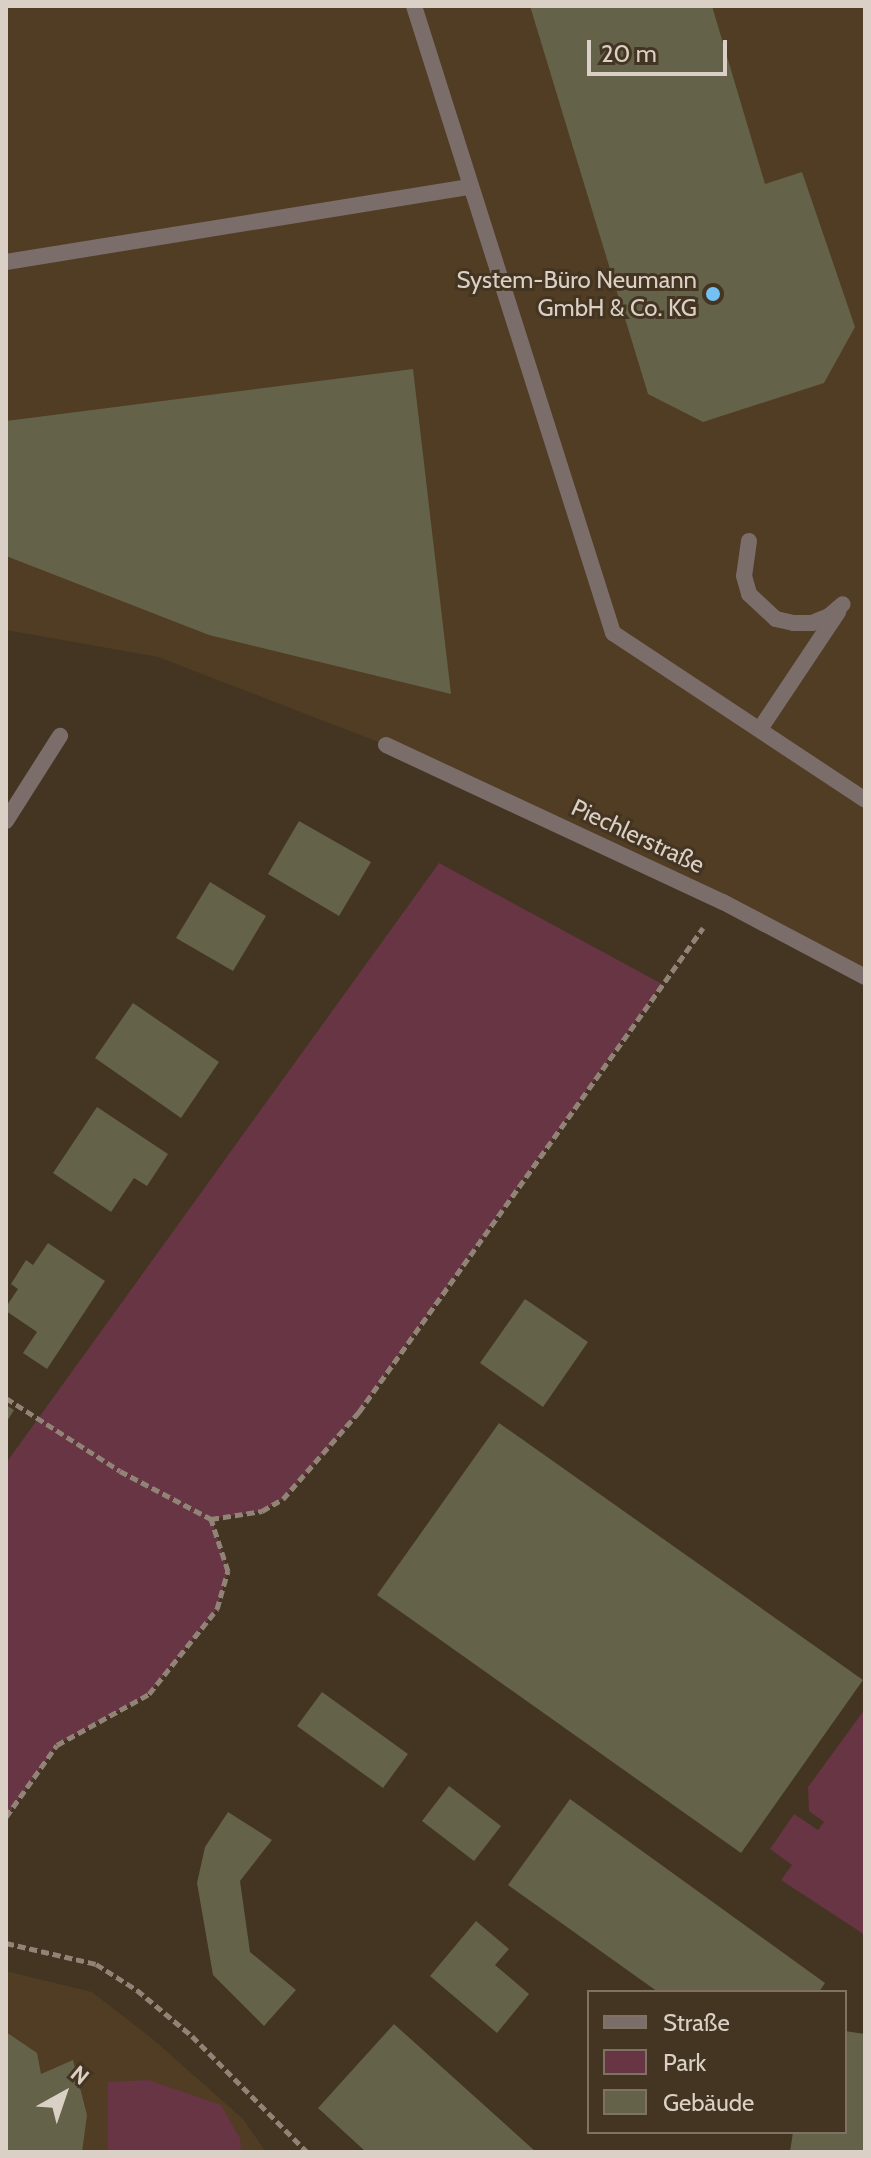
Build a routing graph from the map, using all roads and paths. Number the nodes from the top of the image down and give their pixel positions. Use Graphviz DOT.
graph roads {
  1 [pos="414,6"];
  2 [pos="471,187"];
  3 [pos="6,262"];
  4 [pos="749,541"];
  5 [pos="760,729"];
  6 [pos="60,736"];
  7 [pos="386,745"];
  8 [pos="865,800"];
  9 [pos="6,821"];
  10 [pos="723,902"];
  11 [pos="865,977"];
  12 [pos="6,1398"];
  13 [pos="211,1519"];
  14 [pos="6,1817"];
  15 [pos="6,1943"];
  16 [pos="307,2152"];
  1 -- 2 [label="street"];
  2 -- 3 [label="street"];
  2 -- 5 [label="street"];
  4 -- 5 [label="street"];
  5 -- 8 [label="street"];
  6 -- 9 [label="street"];
  7 -- 10 [label="street, Piechlerstraße"];
  10 -- 11 [label="street, Piechlerstraße"];
  10 -- 13 [label="path"];
  12 -- 13 [label="path"];
  13 -- 14 [label="path"];
  15 -- 16 [label="path"];
}
